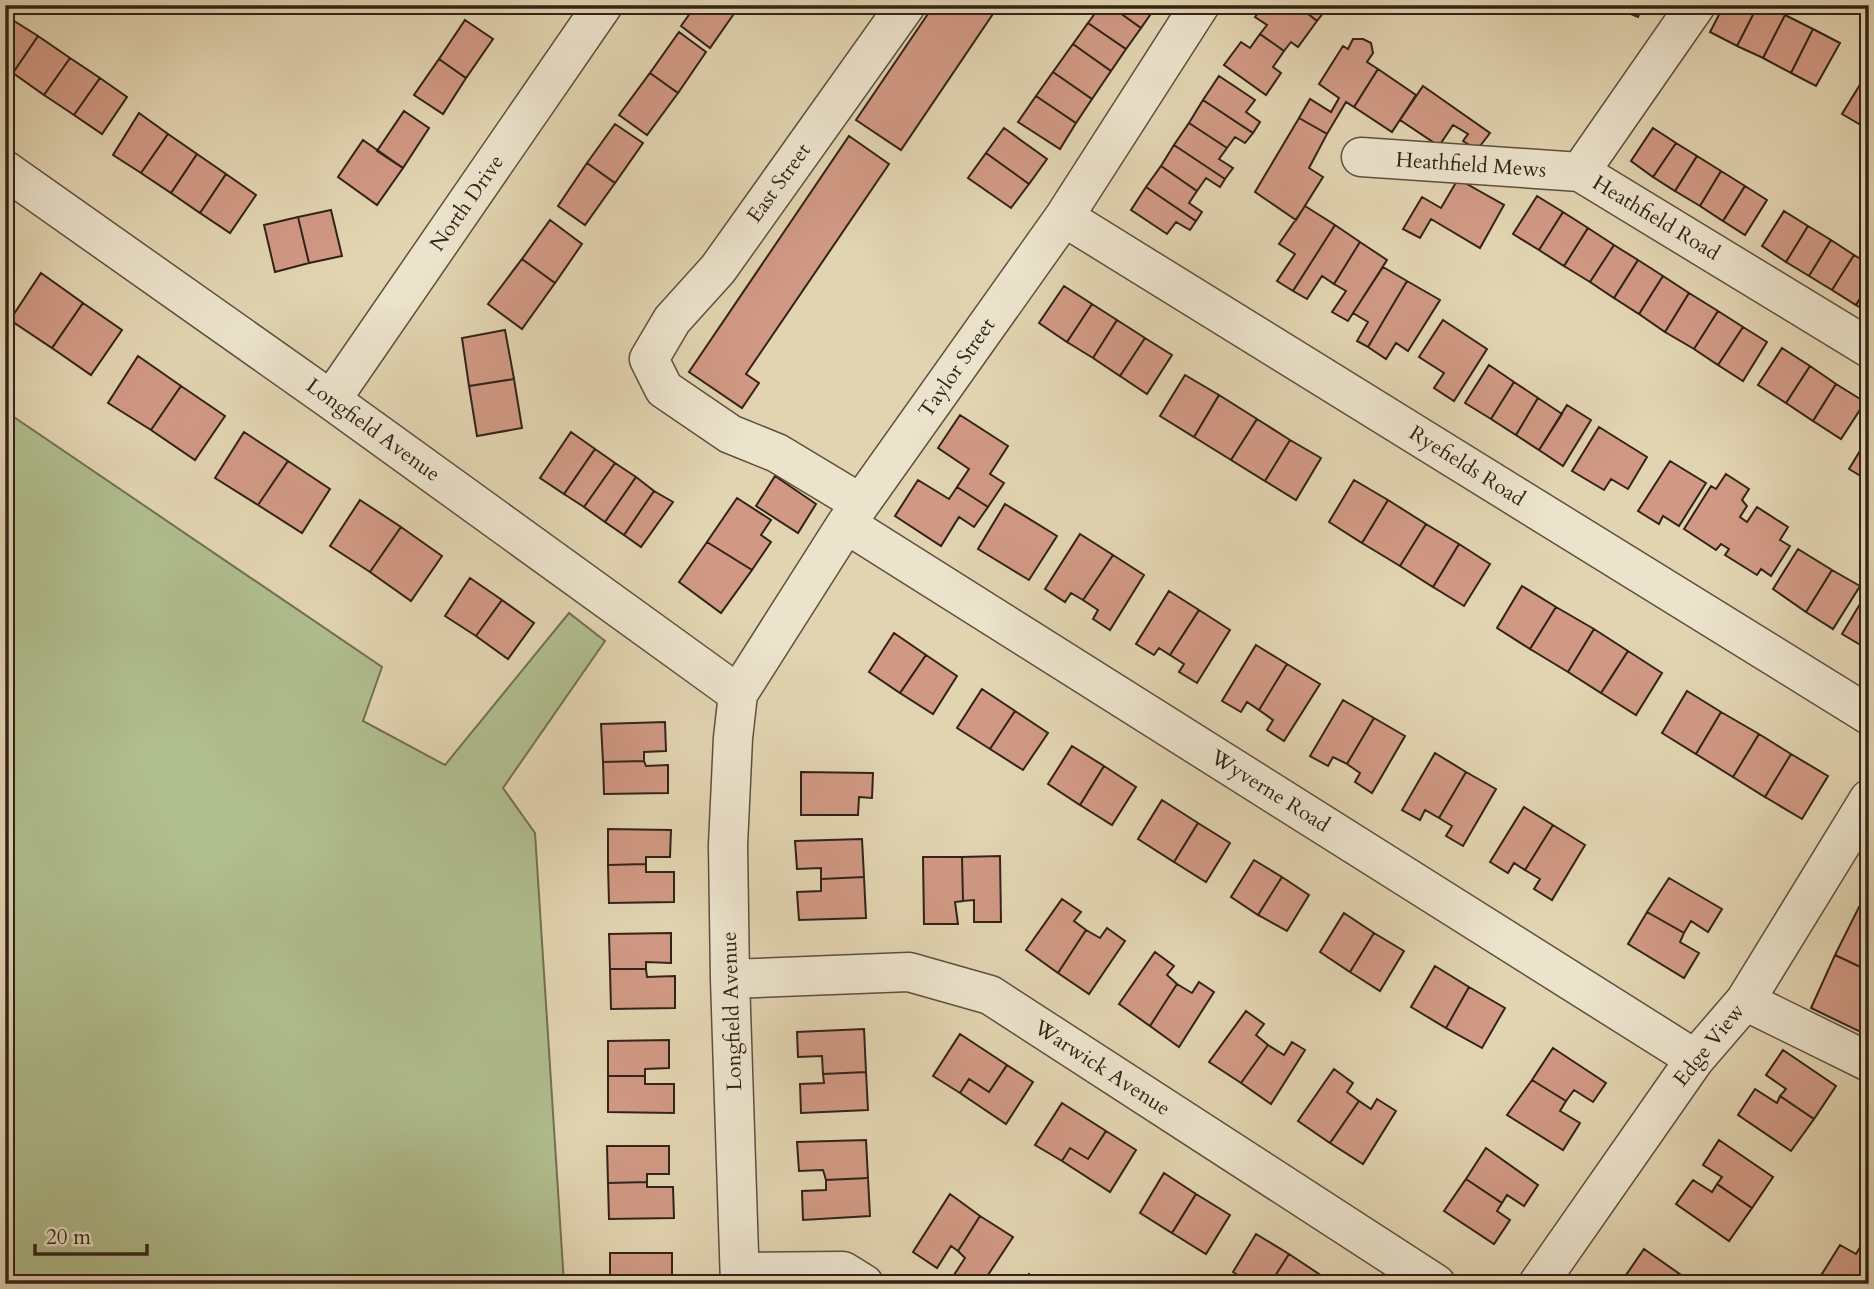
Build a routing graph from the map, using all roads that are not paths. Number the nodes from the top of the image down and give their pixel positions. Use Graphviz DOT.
graph roads {
  1 [pos="604,5"];
  2 [pos="906,5"];
  3 [pos="1200,5"];
  4 [pos="1696,5"];
  5 [pos="1361,157"];
  6 [pos="5,170"];
  7 [pos="1580,172"];
  8 [pos="1064,217"];
  9 [pos="1869,348"];
  10 [pos="331,400"];
  11 [pos="730,435"];
  12 [pos="853,514"];
  13 [pos="738,694"];
  14 [pos="1869,715"];
  15 [pos="733,738"];
  16 [pos="1869,799"];
  17 [pos="730,979"];
  18 [pos="1745,1002"];
  19 [pos="1695,1059"];
  20 [pos="1869,1062"];
  21 [pos="740,1278"];
  22 [pos="864,1284"];
  23 [pos="1436,1284"];
  24 [pos="1538,1284"];
  1 -- 10 [label="street, North Drive"];
  2 -- 11 [label="street, East Street"];
  3 -- 8 [label="street, Taylor Street"];
  4 -- 7 [label="street, Heathfield Road"];
  5 -- 7 [label="street, Heathfield Mews"];
  6 -- 10 [label="street, Longfield Avenue"];
  7 -- 9 [label="street, Heathfield Road"];
  8 -- 12 [label="street, Taylor Street"];
  8 -- 14 [label="street, Ryefields Road"];
  10 -- 13 [label="street, Longfield Avenue"];
  11 -- 12 [label="street, Wyverne Road"];
  12 -- 13 [label="street, Taylor Street"];
  12 -- 19 [label="street, Wyverne Road"];
  13 -- 15 [label="street, Taylor Street"];
  15 -- 17 [label="street, Longfield Avenue"];
  16 -- 18 [label="street, Edge View"];
  17 -- 21 [label="street, Longfield Avenue"];
  17 -- 23 [label="street, Warwick Avenue"];
  18 -- 19 [label="street, Edge View"];
  18 -- 20 [label="street"];
  19 -- 24 [label="street, Edge View"];
  21 -- 22 [label="street"];
}
